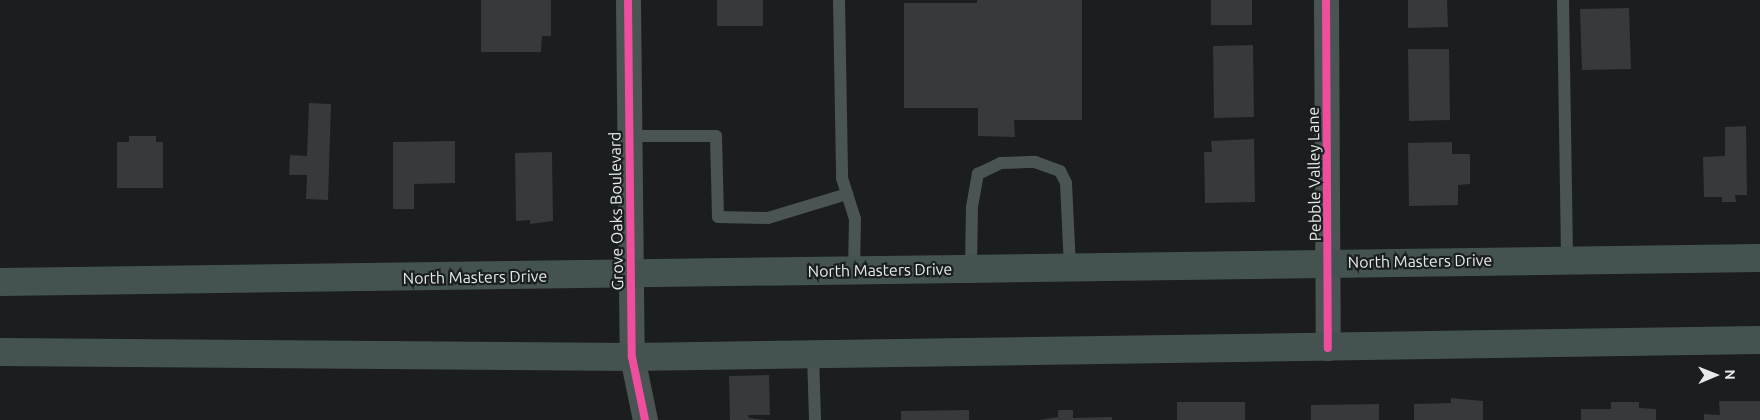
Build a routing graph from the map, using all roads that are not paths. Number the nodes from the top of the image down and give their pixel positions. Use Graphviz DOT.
graph roads {
  1 [pos="628,0"];
  2 [pos="839,0"];
  3 [pos="1326,0"];
  4 [pos="1563,0"];
  5 [pos="629,136"];
  6 [pos="847,194"];
  7 [pos="1760,258"];
  8 [pos="1567,260"];
  9 [pos="1329,262"];
  10 [pos="1070,267"];
  11 [pos="971,269"];
  12 [pos="854,271"];
  13 [pos="630,276"];
  14 [pos="0,282"];
  15 [pos="1760,340"];
  16 [pos="1328,348"];
  17 [pos="0,352"];
  18 [pos="814,355"];
  19 [pos="632,357"];
  20 [pos="645,420"];
  21 [pos="815,420"];
  1 -- 5 [label="street, Grove Oaks Boulevard"];
  2 -- 6 [label="lane"];
  3 -- 9 [label="street, Pebble Valley Lane"];
  4 -- 8 [label="lane"];
  5 -- 6 [label="lane"];
  5 -- 13 [label="street, Grove Oaks Boulevard"];
  6 -- 12 [label="lane"];
  7 -- 8 [label="main road, North Masters Drive"];
  8 -- 9 [label="main road, North Masters Drive"];
  9 -- 10 [label="main road, North Masters Drive"];
  9 -- 16 [label="street, Pebble Valley Lane"];
  10 -- 11 [label="main road, North Masters Drive"];
  10 -- 11 [label="lane"];
  11 -- 12 [label="main road, North Masters Drive"];
  12 -- 13 [label="main road, North Masters Drive"];
  13 -- 14 [label="main road, North Masters Drive"];
  13 -- 19 [label="street, Grove Oaks Boulevard"];
  15 -- 16 [label="main road"];
  16 -- 18 [label="main road"];
  17 -- 19 [label="main road"];
  18 -- 19 [label="main road"];
  18 -- 21 [label="lane"];
  19 -- 20 [label="street, Grove Oaks Boulevard"];
}
